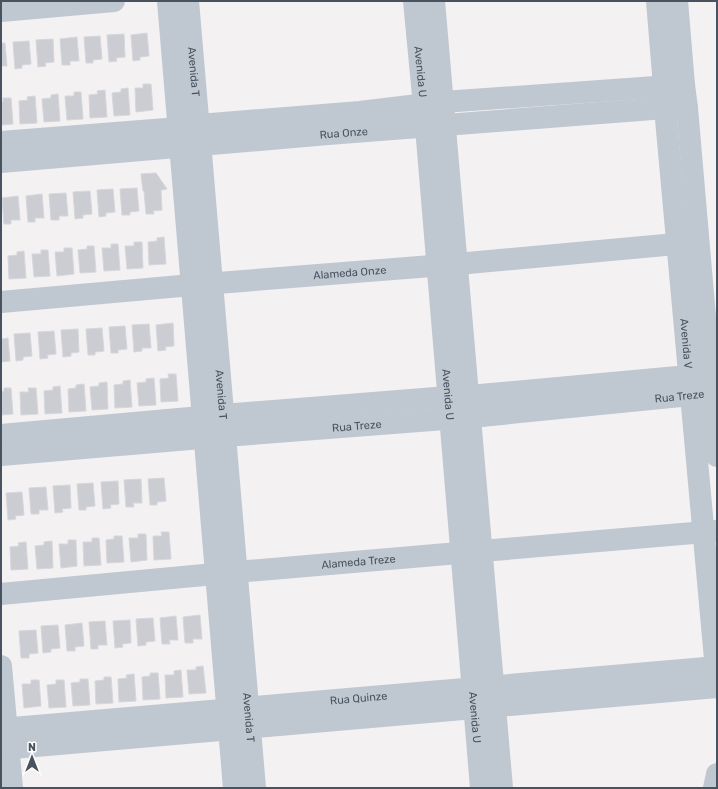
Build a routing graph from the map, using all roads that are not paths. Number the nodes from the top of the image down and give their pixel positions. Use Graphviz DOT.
graph roads {
  1 [pos="114,1"];
  2 [pos="168,1"];
  3 [pos="188,1"];
  4 [pos="414,1"];
  5 [pos="434,1"];
  6 [pos="657,1"];
  7 [pos="677,1"];
  8 [pos="1,12"];
  9 [pos="674,86"];
  10 [pos="433,103"];
  11 [pos="665,108"];
  12 [pos="687,108"];
  13 [pos="435,126"];
  14 [pos="190,136"];
  15 [pos="1,142"];
  16 [pos="1,162"];
  17 [pos="688,242"];
  18 [pos="447,264"];
  19 [pos="202,284"];
  20 [pos="1,302"];
  21 [pos="700,384"];
  22 [pos="458,396"];
  23 [pos="460,418"];
  24 [pos="214,426"];
  25 [pos="1,435"];
  26 [pos="1,455"];
  27 [pos="717,456"];
  28 [pos="710,531"];
  29 [pos="472,552"];
  30 [pos="226,573"];
  31 [pos="1,594"];
  32 [pos="1,666"];
  33 [pos="717,677"];
  34 [pos="484,697"];
  35 [pos="238,718"];
  36 [pos="4,739"];
  37 [pos="717,774"];
  38 [pos="12,788"];
  39 [pos="234,788"];
  40 [pos="255,788"];
  41 [pos="481,788"];
  42 [pos="502,788"];
  43 [pos="714,788"];
  1 -- 8 [label="street"];
  2 -- 14 [label="street, Avenida T"];
  3 -- 14 [label="street, Avenida T"];
  4 -- 10 [label="street, Avenida U"];
  5 -- 10 [label="street, Avenida U"];
  6 -- 9 [label="street, Avenida V"];
  7 -- 9 [label="street, Avenida V"];
  9 -- 10 [label="street, Rua Onze"];
  9 -- 11 [label="street, Avenida V"];
  9 -- 12 [label="street, Avenida V"];
  10 -- 13 [label="street, Avenida U"];
  10 -- 14 [label="street, Rua Onze"];
  11 -- 12 [label="street, Rua Onze"];
  11 -- 13 [label="street, Rua Onze"];
  11 -- 17 [label="street, Avenida V"];
  12 -- 17 [label="street, Avenida V"];
  13 -- 14 [label="street, Rua Onze"];
  13 -- 18 [label="street, Avenida U"];
  14 -- 15 [label="street, Rua Onze"];
  14 -- 16 [label="street, Rua Onze"];
  14 -- 19 [label="street, Avenida T"];
  17 -- 18 [label="street, Alameda Onze"];
  17 -- 21 [label="street, Avenida V"];
  18 -- 19 [label="street, Alameda Onze"];
  18 -- 22 [label="street, Avenida U"];
  19 -- 20 [label="street, Alameda Onze"];
  19 -- 24 [label="street, Avenida T"];
  21 -- 22 [label="street, Rua Treze"];
  21 -- 23 [label="street, Rua Treze"];
  21 -- 27 [label="street, Avenida V"];
  21 -- 28 [label="street, Avenida V"];
  22 -- 23 [label="street, Avenida U"];
  22 -- 24 [label="street, Rua Treze"];
  23 -- 24 [label="street, Rua Treze"];
  23 -- 29 [label="street, Avenida U"];
  24 -- 25 [label="street, Rua Treze"];
  24 -- 26 [label="street, Rua Treze"];
  24 -- 30 [label="street, Avenida T"];
  28 -- 29 [label="street, Alameda Treze"];
  28 -- 33 [label="street, Avenida V"];
  29 -- 30 [label="street, Alameda Treze"];
  29 -- 34 [label="street, Avenida U"];
  30 -- 31 [label="street, Alameda Treze"];
  30 -- 35 [label="street, Avenida T"];
  32 -- 36 [label="street"];
  33 -- 34 [label="street, Rua Quinze"];
  34 -- 35 [label="street, Rua Quinze"];
  34 -- 41 [label="street, Avenida U"];
  34 -- 42 [label="street, Avenida U"];
  35 -- 36 [label="street, Rua Quinze"];
  35 -- 39 [label="street, Avenida T"];
  35 -- 40 [label="street, Avenida T"];
  36 -- 38 [label="street"];
  37 -- 43 [label="street"];
}
